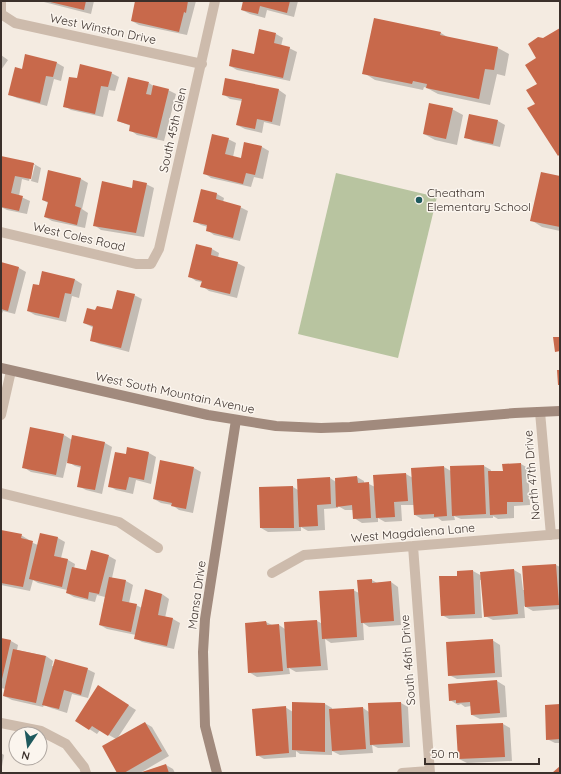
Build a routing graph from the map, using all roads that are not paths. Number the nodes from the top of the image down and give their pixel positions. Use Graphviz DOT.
graph roads {
  1 [pos="1,1"];
  2 [pos="216,1"];
  3 [pos="1,14"];
  4 [pos="202,64"];
  5 [pos="1,232"];
  6 [pos="151,264"];
  7 [pos="6,370"];
  8 [pos="560,411"];
  9 [pos="540,412"];
  10 [pos="1,415"];
  11 [pos="236,420"];
  12 [pos="1,493"];
  13 [pos="555,534"];
  14 [pos="413,546"];
  15 [pos="158,548"];
  16 [pos="272,573"];
  17 [pos="1,723"];
  18 [pos="429,772"];
  19 [pos="86,773"];
  20 [pos="217,773"];
  21 [pos="402,773"];
  1 -- 3 [label="street"];
  2 -- 4 [label="street, South 45th Glen"];
  3 -- 4 [label="street, West Winston Drive"];
  4 -- 6 [label="street, South 45th Glen"];
  5 -- 6 [label="street, West Coles Road"];
  7 -- 10 [label="street"];
  7 -- 11 [label="street, West South Mountain Avenue"];
  8 -- 9 [label="street, West South Mountain Avenue"];
  9 -- 11 [label="street, West South Mountain Avenue"];
  9 -- 13 [label="street, North 47th Drive"];
  11 -- 20 [label="street, Mansa Drive"];
  12 -- 15 [label="street"];
  13 -- 14 [label="street, West Magdalena Lane"];
  14 -- 16 [label="street, West Magdalena Lane"];
  14 -- 18 [label="street, South 46th Drive"];
  17 -- 19 [label="street"];
  18 -- 21 [label="street"];
}
